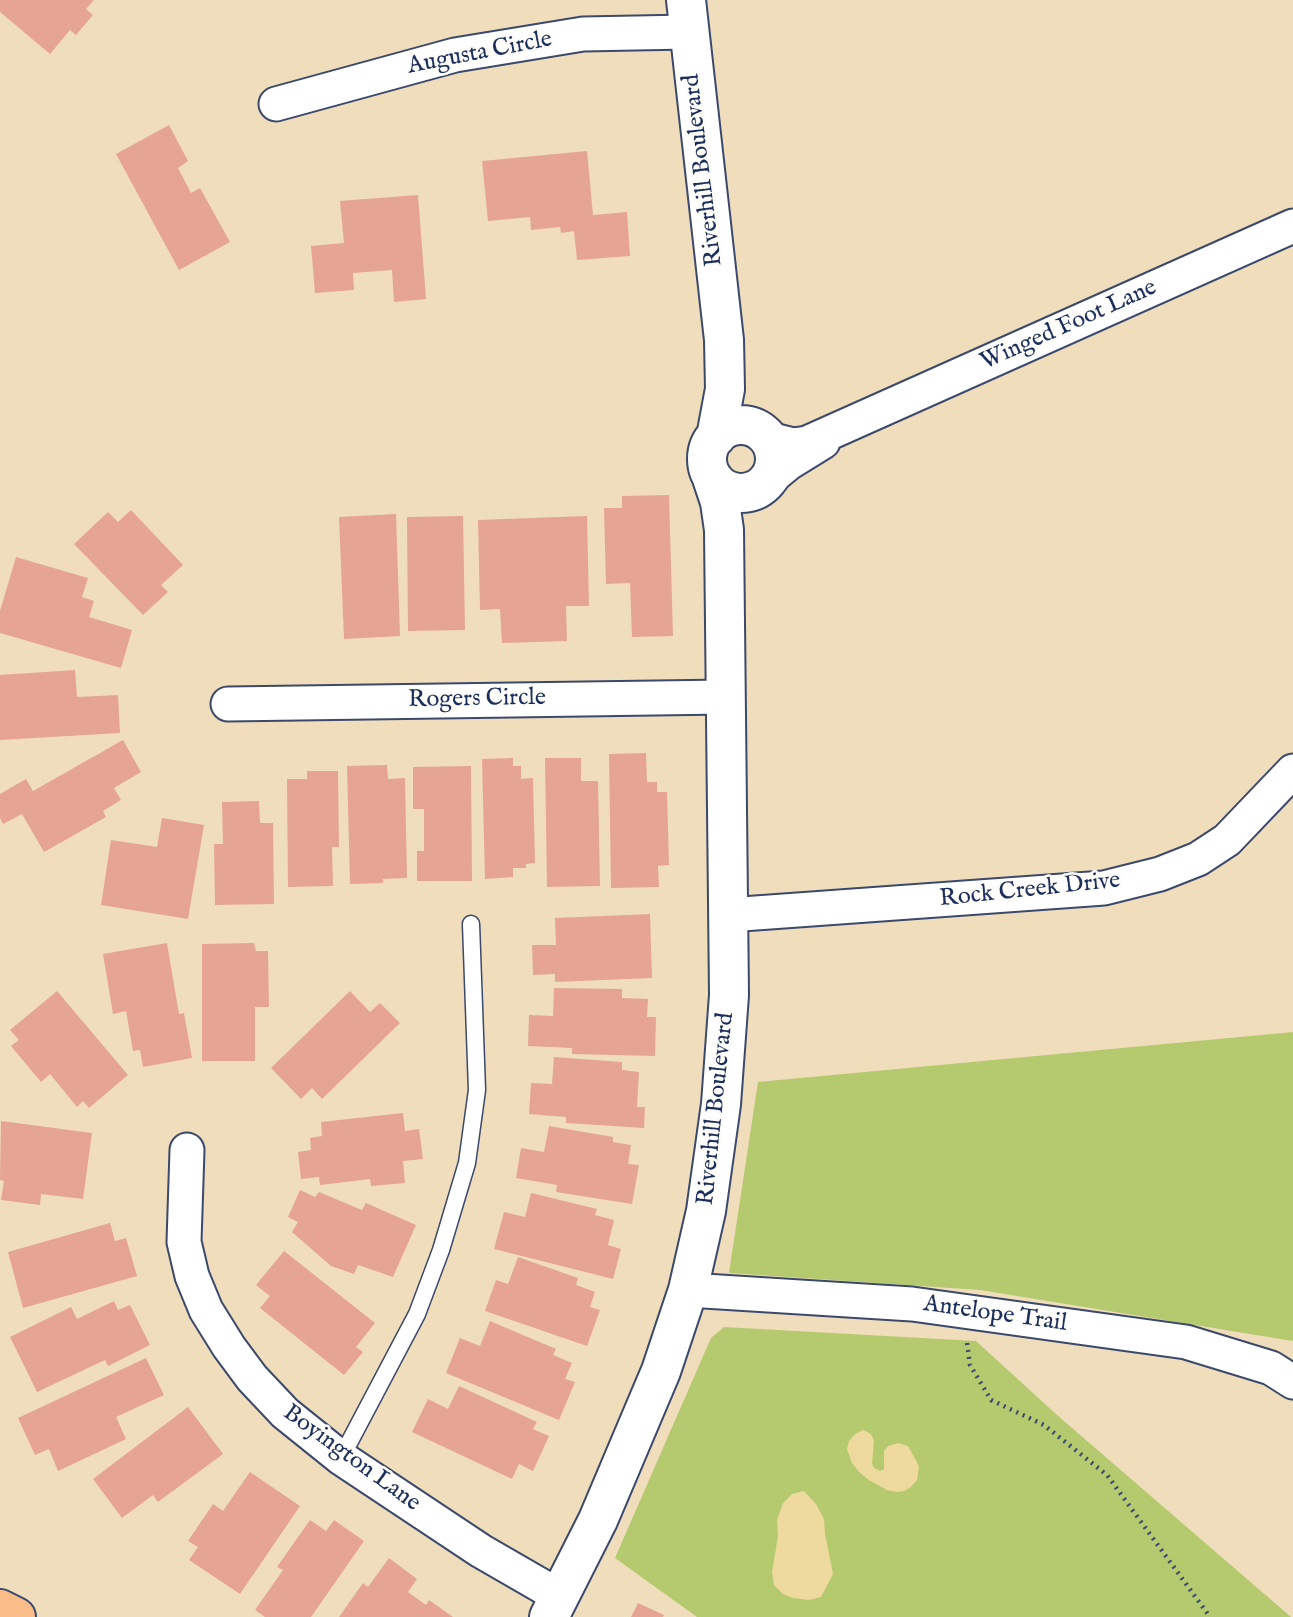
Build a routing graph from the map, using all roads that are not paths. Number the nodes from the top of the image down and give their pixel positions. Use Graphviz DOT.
graph roads {
  1 [pos="687,16"];
  2 [pos="276,104"];
  3 [pos="1293,226"];
  4 [pos="724,340"];
  5 [pos="845,426"];
  6 [pos="763,434"];
  7 [pos="716,437"];
  8 [pos="710,475"];
  9 [pos="762,485"];
  10 [pos="725,569"];
  11 [pos="726,696"];
  12 [pos="228,704"];
  13 [pos="1293,771"];
  14 [pos="729,915"];
  15 [pos="471,924"];
  16 [pos="187,1150"];
  17 [pos="688,1290"];
  18 [pos="1293,1382"];
  19 [pos="341,1458"];
  20 [pos="554,1607"];
  21 [pos="0,1609"];
  22 [pos="16,1617"];
  1 -- 2 [label="street, Augusta Circle"];
  1 -- 4 [label="street, Riverhill Boulevard"];
  3 -- 5 [label="street, Winged Foot Lane"];
  4 -- 6 [label="street, Riverhill Boulevard"];
  4 -- 7 [label="street, Riverhill Boulevard"];
  5 -- 6 [label="street, Winged Foot Lane"];
  5 -- 9 [label="street, Winged Foot Lane"];
  6 -- 7 [label="street"];
  6 -- 9 [label="street, Riverhill Boulevard"];
  7 -- 8 [label="street, Riverhill Boulevard"];
  8 -- 9 [label="street"];
  8 -- 10 [label="street, Riverhill Boulevard"];
  9 -- 10 [label="street, Riverhill Boulevard"];
  10 -- 11 [label="street, Riverhill Boulevard"];
  11 -- 12 [label="street, Rogers Circle"];
  11 -- 14 [label="street, Riverhill Boulevard"];
  13 -- 14 [label="street, Rock Creek Drive"];
  14 -- 17 [label="street, Riverhill Boulevard"];
  15 -- 19 [label="lane"];
  16 -- 19 [label="street, Boyington Lane"];
  17 -- 18 [label="street, Antelope Trail"];
  17 -- 20 [label="street, Riverhill Boulevard"];
  19 -- 20 [label="street, Boyington Lane"];
  21 -- 22 [label="main road"];
}
